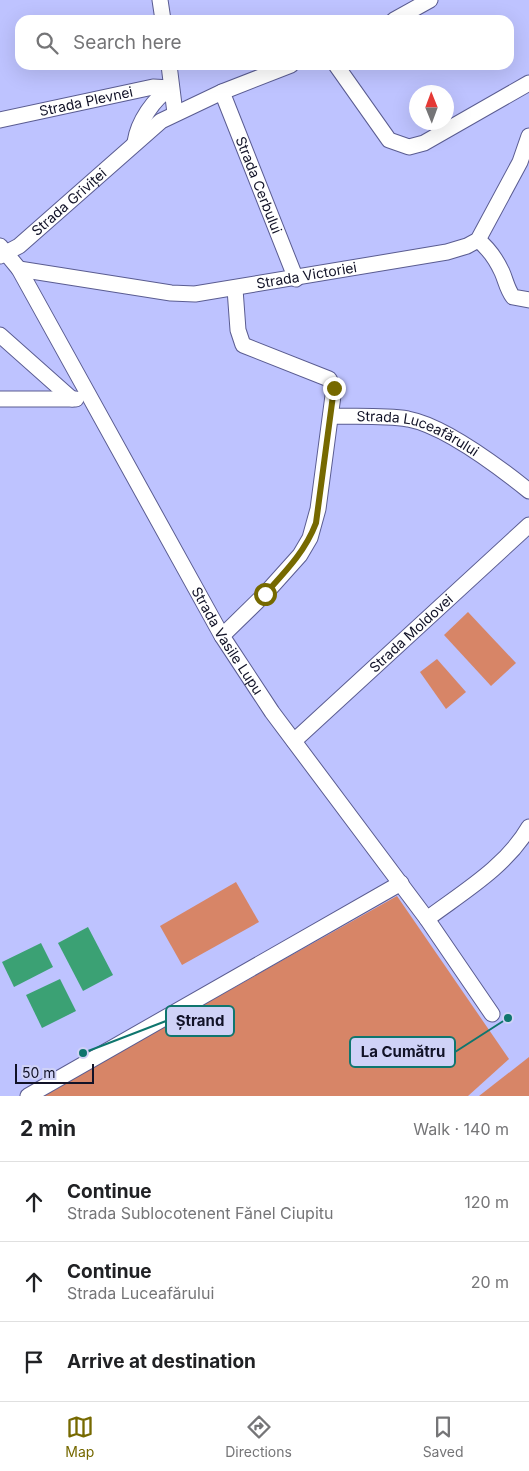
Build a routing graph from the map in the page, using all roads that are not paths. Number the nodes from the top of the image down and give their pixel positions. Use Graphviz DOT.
graph roads {
  1 [pos="160,0"];
  2 [pos="430,0"];
  3 [pos="162,15"];
  4 [pos="403,15"];
  5 [pos="169,70"];
  6 [pos="278,70"];
  7 [pos="339,70"];
  8 [pos="529,83"];
  9 [pos="171,88"];
  10 [pos="222,92"];
  11 [pos="175,113"];
  12 [pos="0,120"];
  13 [pos="529,136"];
  14 [pos="135,144"];
  15 [pos="478,240"];
  16 [pos="2,252"];
  17 [pos="19,269"];
  18 [pos="296,279"];
  19 [pos="235,289"];
  20 [pos="529,300"];
  21 [pos="0,335"];
  22 [pos="0,399"];
  23 [pos="72,399"];
  24 [pos="90,400"];
  25 [pos="331,416"];
  26 [pos="529,490"];
  27 [pos="529,525"];
  28 [pos="222,636"];
  29 [pos="294,742"];
  30 [pos="529,827"];
  31 [pos="401,883"];
  32 [pos="428,919"];
  33 [pos="492,1014"];
  34 [pos="28,1096"];
  1 -- 3 [label="street"];
  2 -- 4 [label="street"];
  5 -- 9 [label="street"];
  6 -- 10 [label="street, Strada Griviței"];
  7 -- 8 [label="street"];
  9 -- 11 [label="street"];
  9 -- 12 [label="street, Strada Plevnei"];
  9 -- 14 [label="street, Strada Griviței"];
  10 -- 11 [label="street, Strada Griviței"];
  10 -- 18 [label="street, Strada Cerbului"];
  11 -- 14 [label="street, Strada Griviței"];
  13 -- 15 [label="street"];
  14 -- 16 [label="street, Strada Griviței"];
  15 -- 18 [label="street, Strada Victoriei"];
  15 -- 20 [label="street"];
  16 -- 17 [label="street, Strada Vasile Lupu"];
  17 -- 19 [label="street, Strada Victoriei"];
  17 -- 24 [label="street, Strada Vasile Lupu"];
  18 -- 19 [label="street, Strada Victoriei"];
  19 -- 25 [label="street"];
  21 -- 23 [label="street"];
  22 -- 23 [label="street"];
  23 -- 24 [label="street"];
  24 -- 28 [label="street, Strada Vasile Lupu"];
  25 -- 26 [label="street, Strada Luceafărului"];
  25 -- 28 [label="street"];
  27 -- 29 [label="street, Strada Moldovei"];
  28 -- 29 [label="street, Strada Vasile Lupu"];
  29 -- 31 [label="street, Strada Vasile Lupu"];
  30 -- 32 [label="street"];
  31 -- 32 [label="street, Strada Vasile Lupu"];
  31 -- 34 [label="street"];
  32 -- 33 [label="street, Strada Vasile Lupu"];
}
